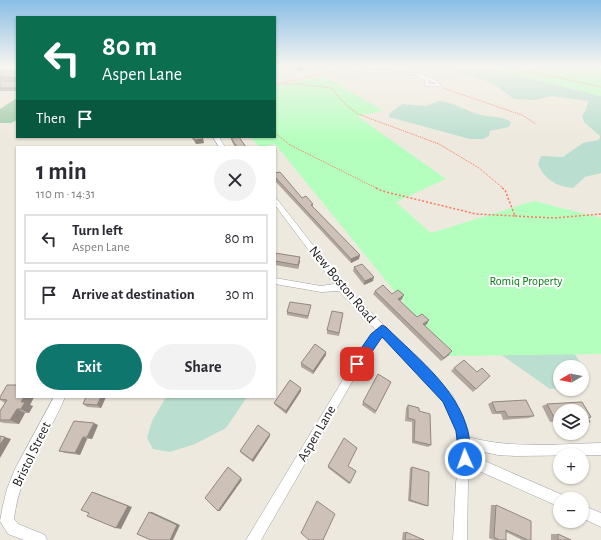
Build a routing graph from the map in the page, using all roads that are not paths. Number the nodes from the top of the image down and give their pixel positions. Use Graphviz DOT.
graph roads {
  1 [pos="276,201"];
  2 [pos="276,281"];
  3 [pos="341,287"];
  4 [pos="382,330"];
  5 [pos="59,398"];
  6 [pos="465,442"];
  7 [pos="601,449"];
  8 [pos="465,459"];
  9 [pos="553,498"];
  10 [pos="589,514"];
  11 [pos="601,520"];
  12 [pos="40,540"];
  13 [pos="253,540"];
  14 [pos="460,540"];
  1 -- 3 [label="street, New Boston Road"];
  2 -- 3 [label="street"];
  3 -- 4 [label="street, New Boston Road"];
  4 -- 6 [label="street, New Boston Road"];
  4 -- 13 [label="street, Aspen Lane"];
  5 -- 12 [label="street, Bristol Street"];
  6 -- 7 [label="street"];
  6 -- 8 [label="street, New Boston Road"];
  8 -- 9 [label="street"];
  8 -- 14 [label="street"];
  10 -- 11 [label="street"];
}
